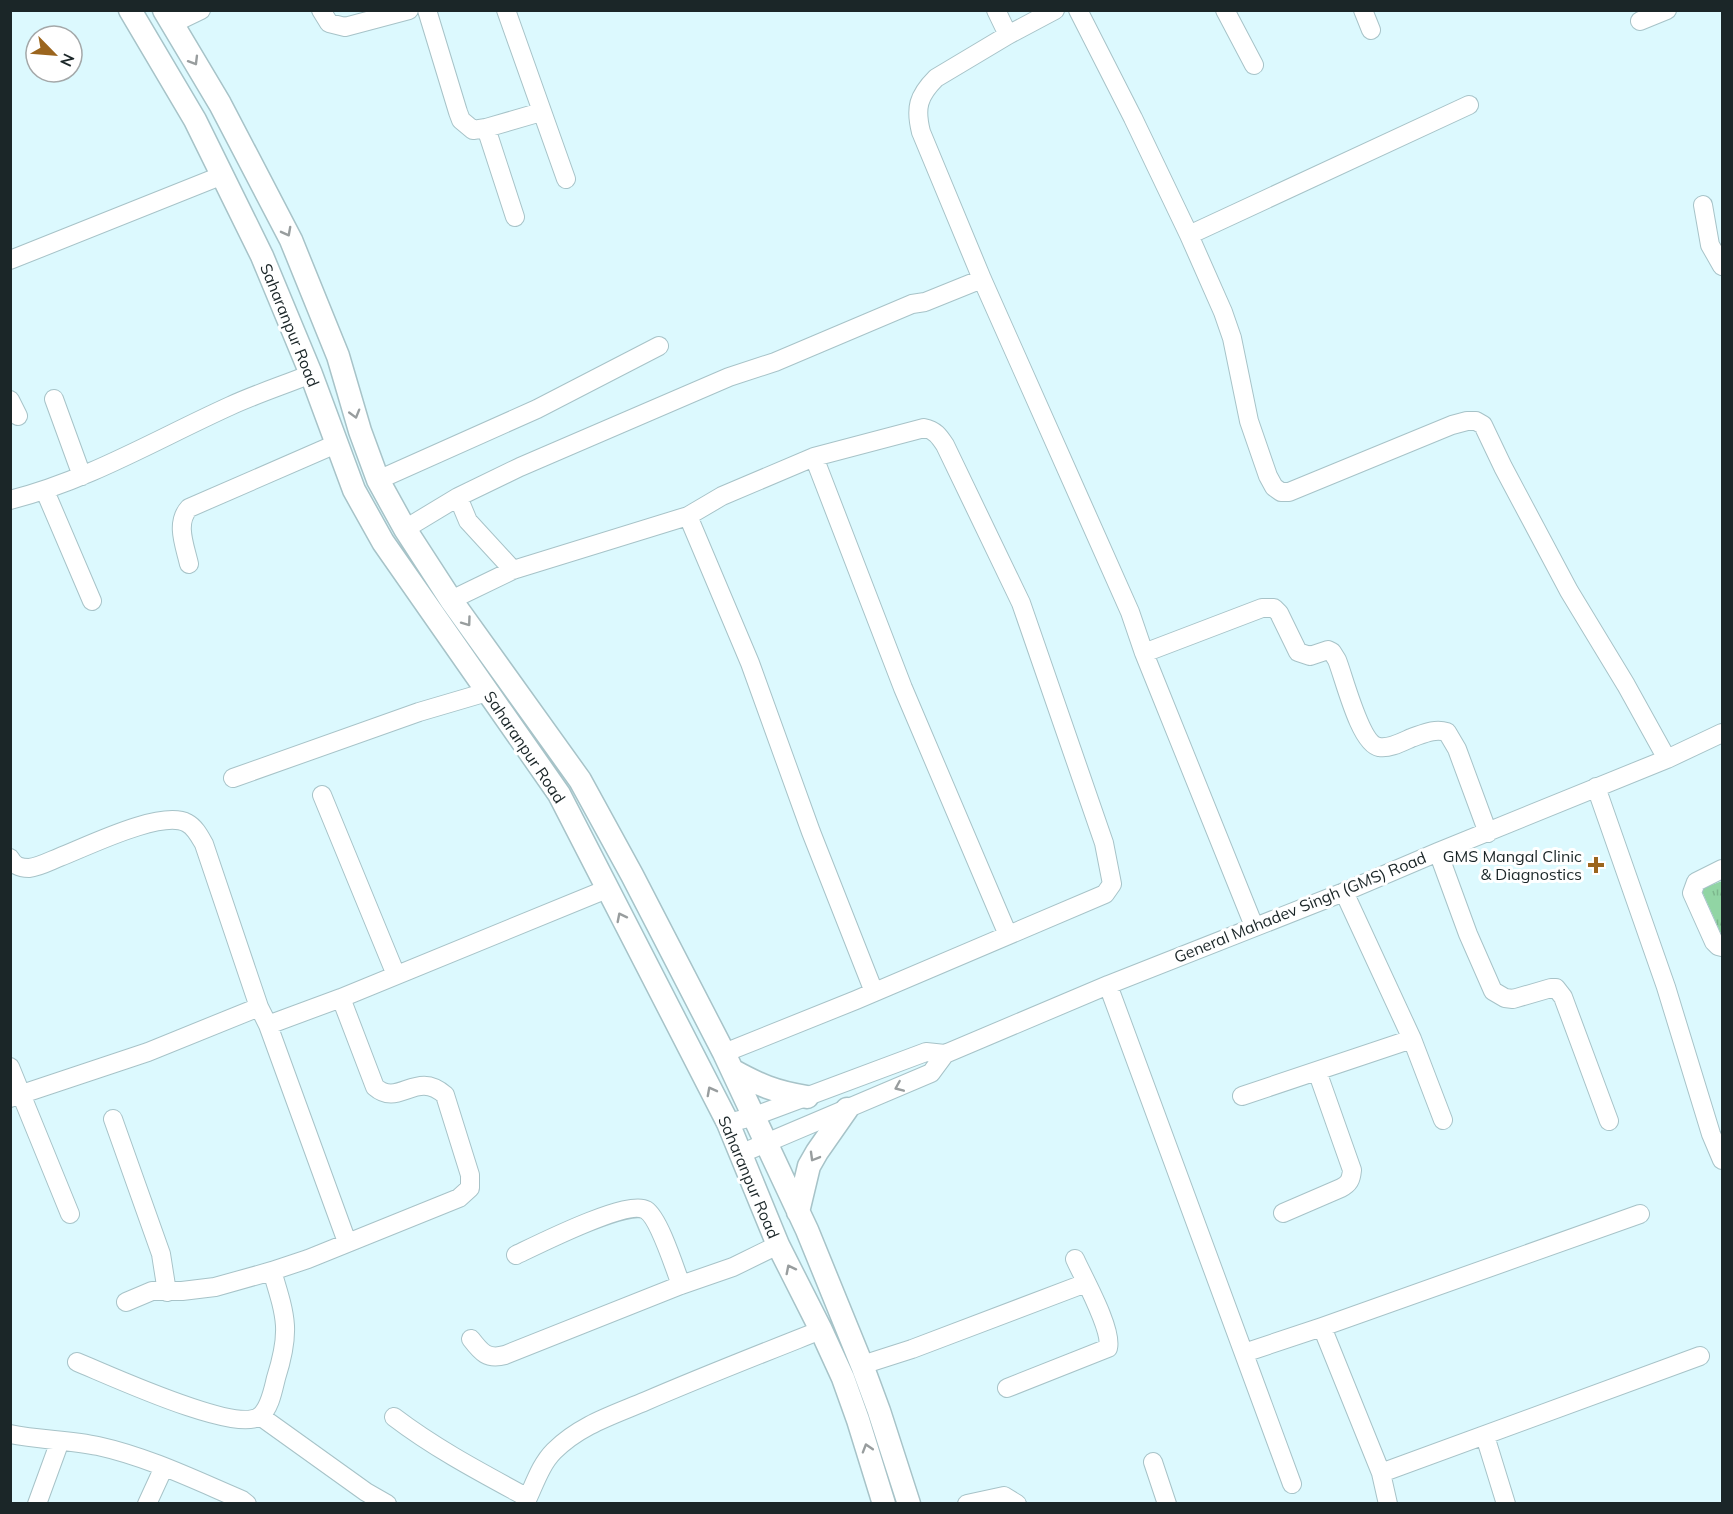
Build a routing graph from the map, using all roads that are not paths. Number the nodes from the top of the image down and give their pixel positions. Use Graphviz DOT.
graph roads {
  1 [pos="130,10"];
  2 [pos="201,10"];
  3 [pos="321,10"];
  4 [pos="409,10"];
  5 [pos="427,10"];
  6 [pos="506,10"];
  7 [pos="996,10"];
  8 [pos="1055,10"];
  9 [pos="1078,10"];
  10 [pos="1225,10"];
  11 [pos="1363,10"];
  12 [pos="1667,10"];
  13 [pos="168,17"];
  14 [pos="1640,21"];
  15 [pos="1371,30"];
  16 [pos="1008,35"];
  17 [pos="1254,65"];
  18 [pos="1468,105"];
  19 [pos="541,112"];
  20 [pos="486,128"];
  21 [pos="223,175"];
  22 [pos="566,179"];
  23 [pos="1703,205"];
  24 [pos="515,217"];
  25 [pos="1189,235"];
  26 [pos="10,261"];
  27 [pos="1722,266"];
  28 [pos="982,279"];
  29 [pos="659,346"];
  30 [pos="311,374"];
  31 [pos="54,399"];
  32 [pos="336,444"];
  33 [pos="814,457"];
  34 [pos="82,476"];
  35 [pos="378,480"];
  36 [pos="45,490"];
  37 [pos="458,497"];
  38 [pos="10,500"];
  39 [pos="688,516"];
  40 [pos="405,529"];
  41 [pos="189,564"];
  42 [pos="513,570"];
  43 [pos="451,600"];
  44 [pos="92,601"];
  45 [pos="1144,653"];
  46 [pos="487,692"];
  47 [pos="1722,733"];
  48 [pos="1667,759"];
  49 [pos="233,778"];
  50 [pos="580,780"];
  51 [pos="1596,787"];
  52 [pos="560,794"];
  53 [pos="322,795"];
  54 [pos="1488,833"];
  55 [pos="1438,852"];
  56 [pos="10,858"];
  57 [pos="1722,869"];
  58 [pos="607,889"];
  59 [pos="1344,892"];
  60 [pos="1254,926"];
  61 [pos="1008,935"];
  62 [pos="1722,946"];
  63 [pos="396,975"];
  64 [pos="1108,985"];
  65 [pos="874,992"];
  66 [pos="340,998"];
  67 [pos="259,1007"];
  68 [pos="268,1024"];
  69 [pos="1412,1040"];
  70 [pos="945,1054"];
  71 [pos="728,1062"];
  72 [pos="10,1067"];
  73 [pos="1317,1071"];
  74 [pos="16,1096"];
  75 [pos="1242,1096"];
  76 [pos="807,1097"];
  77 [pos="847,1109"];
  78 [pos="752,1117"];
  79 [pos="113,1119"];
  80 [pos="1443,1120"];
  81 [pos="1609,1121"];
  82 [pos="728,1123"];
  83 [pos="765,1144"];
  84 [pos="740,1154"];
  85 [pos="1722,1160"];
  86 [pos="798,1212"];
  87 [pos="1283,1213"];
  88 [pos="70,1214"];
  89 [pos="1640,1214"];
  90 [pos="347,1242"];
  91 [pos="778,1245"];
  92 [pos="516,1255"];
  93 [pos="1075,1259"];
  94 [pos="272,1271"];
  95 [pos="1086,1283"];
  96 [pos="681,1285"];
  97 [pos="167,1292"];
  98 [pos="126,1302"];
  99 [pos="1322,1327"];
  100 [pos="821,1330"];
  101 [pos="471,1339"];
  102 [pos="1244,1353"];
  103 [pos="1700,1356"];
  104 [pos="77,1362"];
  105 [pos="862,1365"];
  106 [pos="1007,1388"];
  107 [pos="260,1416"];
  108 [pos="394,1417"];
  109 [pos="10,1434"];
  110 [pos="1485,1436"];
  111 [pos="60,1441"];
  112 [pos="1153,1462"];
  113 [pos="164,1467"];
  114 [pos="1381,1473"];
  115 [pos="1292,1484"];
  116 [pos="527,1501"];
  117 [pos="37,1503"];
  118 [pos="147,1503"];
  119 [pos="247,1503"];
  120 [pos="387,1503"];
  121 [pos="884,1503"];
  122 [pos="909,1503"];
  123 [pos="968,1503"];
  124 [pos="1017,1503"];
  125 [pos="1167,1503"];
  126 [pos="1389,1503"];
  127 [pos="1506,1503"];
  1 -- 21 [label="main road, Saharanpur Road"];
  2 -- 13 [label="street"];
  3 -- 4 [label="street"];
  5 -- 20 [label="street"];
  6 -- 19 [label="street"];
  7 -- 16 [label="street"];
  8 -- 16 [label="street"];
  9 -- 25 [label="street"];
  10 -- 17 [label="street"];
  11 -- 15 [label="street"];
  12 -- 14 [label="street"];
  13 -- 35 [label="main road, Saharanpur Road, one-way"];
  16 -- 28 [label="street"];
  18 -- 25 [label="street"];
  19 -- 20 [label="street"];
  19 -- 22 [label="street"];
  20 -- 24 [label="street"];
  21 -- 26 [label="street"];
  21 -- 30 [label="main road, Saharanpur Road"];
  23 -- 27 [label="street"];
  25 -- 48 [label="street"];
  28 -- 37 [label="street"];
  28 -- 45 [label="street"];
  29 -- 35 [label="street"];
  30 -- 32 [label="main road, Saharanpur Road"];
  30 -- 34 [label="street"];
  31 -- 34 [label="street"];
  32 -- 41 [label="street"];
  32 -- 46 [label="main road, Saharanpur Road"];
  33 -- 39 [label="street"];
  33 -- 61 [label="street"];
  33 -- 61 [label="street"];
  34 -- 36 [label="street"];
  35 -- 40 [label="main road, Saharanpur Road"];
  36 -- 38 [label="street"];
  36 -- 44 [label="street"];
  37 -- 40 [label="street"];
  37 -- 42 [label="street"];
  39 -- 42 [label="street"];
  39 -- 65 [label="street"];
  40 -- 43 [label="main road, Saharanpur Road"];
  42 -- 43 [label="street"];
  43 -- 50 [label="main road, Saharanpur Road, one-way"];
  45 -- 54 [label="street"];
  45 -- 60 [label="street"];
  46 -- 49 [label="street"];
  46 -- 52 [label="main road, Saharanpur Road"];
  47 -- 48 [label="street, General Mahadev Singh (GMS) Road"];
  48 -- 51 [label="street, General Mahadev Singh (GMS) Road"];
  50 -- 52 [label="main road"];
  50 -- 71 [label="main road, Saharanpur Road"];
  51 -- 54 [label="street, General Mahadev Singh (GMS) Road"];
  51 -- 85 [label="street"];
  52 -- 58 [label="main road, Saharanpur Road"];
  53 -- 63 [label="street"];
  54 -- 55 [label="street, General Mahadev Singh (GMS) Road"];
  55 -- 59 [label="street, General Mahadev Singh (GMS) Road"];
  55 -- 81 [label="street"];
  56 -- 67 [label="street"];
  57 -- 62 [label="street"];
  58 -- 63 [label="street"];
  82 -- 58 [label="main road, Saharanpur Road, one-way"];
  59 -- 60 [label="street, General Mahadev Singh (GMS) Road"];
  59 -- 69 [label="street"];
  60 -- 64 [label="street, General Mahadev Singh (GMS) Road"];
  61 -- 65 [label="street"];
  63 -- 66 [label="street"];
  64 -- 70 [label="street, General Mahadev Singh (GMS) Road"];
  64 -- 102 [label="street"];
  65 -- 71 [label="street"];
  66 -- 68 [label="street"];
  66 -- 90 [label="street"];
  67 -- 68 [label="street"];
  67 -- 74 [label="street"];
  68 -- 90 [label="street"];
  69 -- 73 [label="street"];
  69 -- 80 [label="street"];
  70 -- 76 [label="street, General Mahadev Singh (GMS) Road"];
  70 -- 77 [label="street, General Mahadev Singh (GMS) Road, one-way"];
  71 -- 76 [label="main road"];
  71 -- 78 [label="main road, Saharanpur Road"];
  72 -- 74 [label="street"];
  73 -- 75 [label="street"];
  73 -- 87 [label="street"];
  74 -- 88 [label="street"];
  76 -- 78 [label="street, General Mahadev Singh (GMS) Road"];
  77 -- 83 [label="street, General Mahadev Singh (GMS) Road"];
  77 -- 86 [label="main road, one-way"];
  78 -- 82 [label="street, General Mahadev Singh (GMS) Road"];
  78 -- 83 [label="main road, Saharanpur Road"];
  79 -- 97 [label="street"];
  82 -- 84 [label="main road, Saharanpur Road"];
  83 -- 84 [label="street, General Mahadev Singh (GMS) Road"];
  83 -- 86 [label="main road, Saharanpur Road"];
  84 -- 91 [label="main road, Saharanpur Road"];
  86 -- 105 [label="main road, Saharanpur Road"];
  89 -- 99 [label="street"];
  90 -- 94 [label="street"];
  91 -- 96 [label="street"];
  100 -- 91 [label="main road, Saharanpur Road, one-way"];
  92 -- 96 [label="street"];
  93 -- 95 [label="street"];
  94 -- 97 [label="street"];
  94 -- 107 [label="street"];
  95 -- 105 [label="street"];
  95 -- 106 [label="street"];
  96 -- 101 [label="street"];
  97 -- 98 [label="street"];
  99 -- 102 [label="street"];
  99 -- 114 [label="street"];
  100 -- 116 [label="street"];
  121 -- 100 [label="main road, Saharanpur Road, one-way"];
  102 -- 115 [label="street"];
  103 -- 110 [label="street"];
  104 -- 107 [label="street"];
  105 -- 122 [label="main road, Saharanpur Road"];
  107 -- 120 [label="street"];
  108 -- 116 [label="street"];
  109 -- 111 [label="street"];
  110 -- 114 [label="street"];
  110 -- 127 [label="street"];
  111 -- 113 [label="street"];
  111 -- 117 [label="street"];
  112 -- 125 [label="street"];
  113 -- 118 [label="street"];
  113 -- 119 [label="street"];
  114 -- 126 [label="street"];
  123 -- 124 [label="street"];
}
